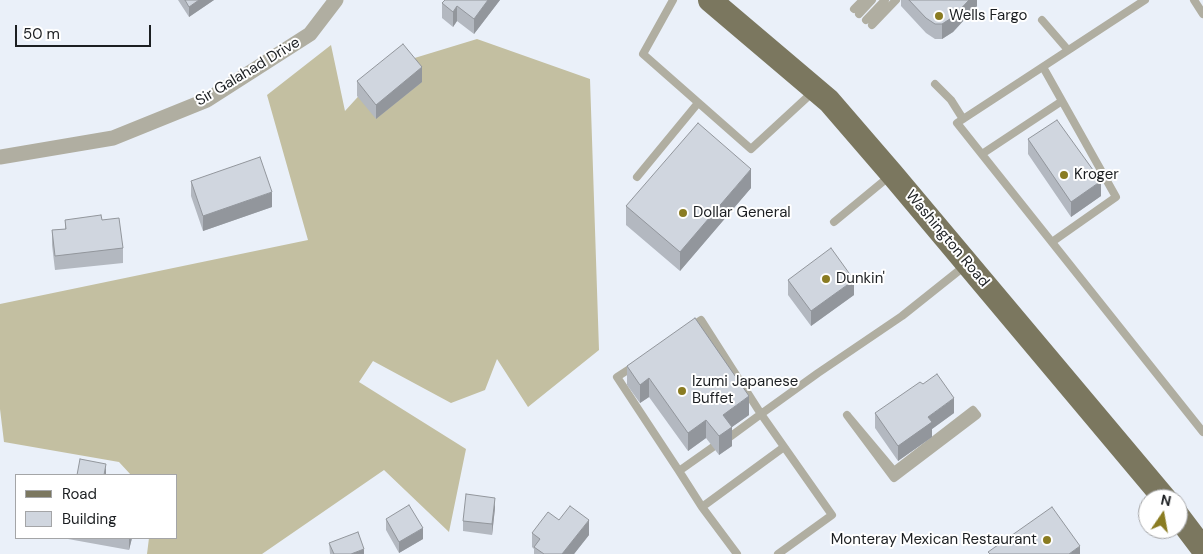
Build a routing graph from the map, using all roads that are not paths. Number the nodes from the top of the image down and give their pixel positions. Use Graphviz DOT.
graph roads {
  1 [pos="336,0"];
  2 [pos="673,0"];
  3 [pos="710,0"];
  4 [pos="863,0"];
  5 [pos="872,0"];
  6 [pos="885,0"];
  7 [pos="896,0"];
  8 [pos="1145,0"];
  9 [pos="1194,0"];
  10 [pos="1203,14"];
  11 [pos="1042,20"];
  12 [pos="1068,50"];
  13 [pos="1043,67"];
  14 [pos="936,84"];
  15 [pos="815,89"];
  16 [pos="1062,101"];
  17 [pos="698,103"];
  18 [pos="963,119"];
  19 [pos="982,154"];
  20 [pos="0,157"];
  21 [pos="892,174"];
  22 [pos="637,177"];
  23 [pos="834,222"];
  24 [pos="1052,242"];
  25 [pos="968,264"];
  26 [pos="686,331"];
  27 [pos="640,362"];
  28 [pos="973,410"];
  29 [pos="761,414"];
  30 [pos="847,415"];
  31 [pos="1203,432"];
  32 [pos="727,439"];
  33 [pos="784,447"];
  34 [pos="713,448"];
  35 [pos="679,471"];
  36 [pos="1157,489"];
  37 [pos="702,507"];
  38 [pos="1188,529"];
  39 [pos="1203,549"];
  40 [pos="736,554"];
  41 [pos="778,554"];
  1 -- 20 [label="street, Sir Galahad Drive"];
  2 -- 17 [label="lane"];
  3 -- 15 [label="main road, Washington Road"];
  4 -- 5 [label="lane"];
  6 -- 7 [label="lane"];
  8 -- 12 [label="lane"];
  9 -- 10 [label="lane"];
  11 -- 12 [label="lane"];
  12 -- 13 [label="lane"];
  13 -- 16 [label="lane"];
  13 -- 18 [label="lane"];
  14 -- 18 [label="lane"];
  15 -- 17 [label="lane"];
  15 -- 21 [label="main road, Washington Road"];
  16 -- 19 [label="lane"];
  16 -- 24 [label="lane"];
  17 -- 22 [label="lane"];
  18 -- 19 [label="lane"];
  19 -- 24 [label="lane"];
  21 -- 23 [label="lane"];
  21 -- 25 [label="main road, Washington Road"];
  24 -- 31 [label="lane"];
  25 -- 29 [label="lane"];
  25 -- 36 [label="main road, Washington Road"];
  26 -- 29 [label="lane"];
  27 -- 35 [label="lane"];
  28 -- 30 [label="lane"];
  29 -- 32 [label="lane"];
  29 -- 33 [label="lane"];
  33 -- 37 [label="lane"];
  33 -- 41 [label="lane"];
  34 -- 35 [label="lane"];
  35 -- 37 [label="lane"];
  37 -- 40 [label="lane"];
  38 -- 39 [label="main road"];
}
